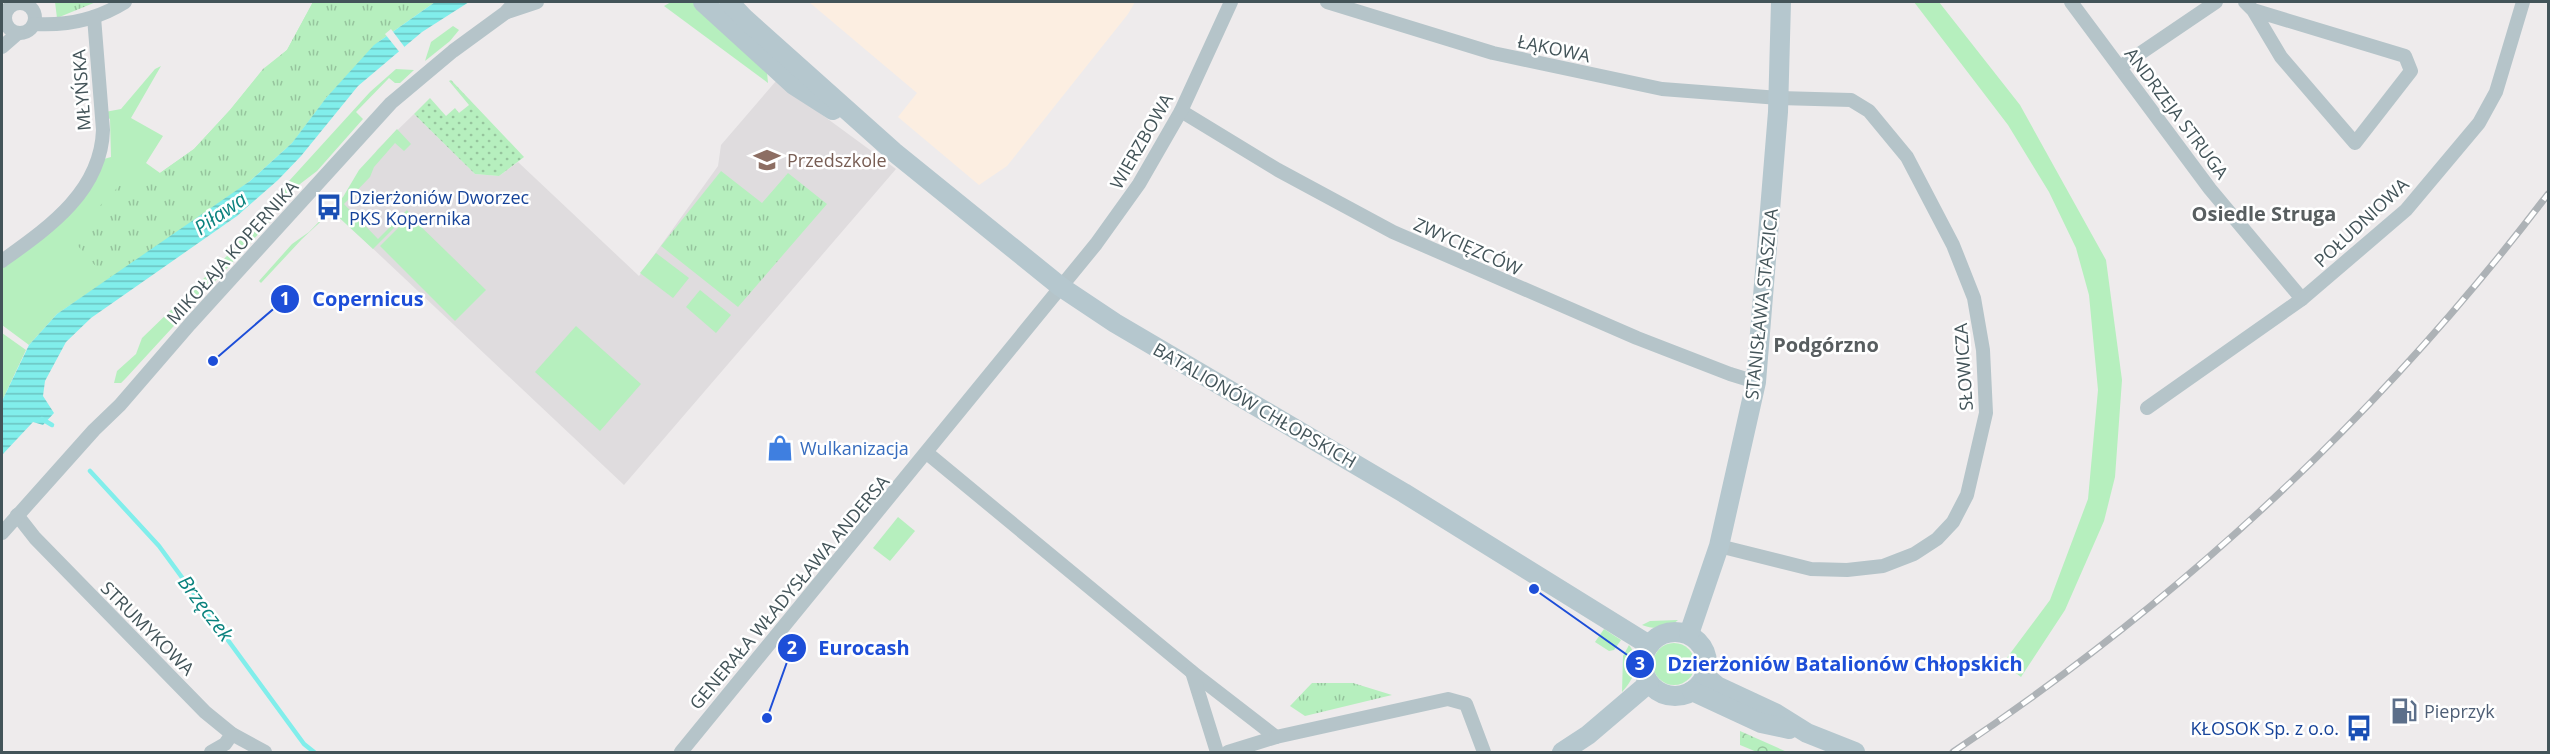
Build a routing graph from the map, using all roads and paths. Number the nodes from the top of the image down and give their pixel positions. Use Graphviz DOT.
graph roads {
  1 [pos="16,2"];
  2 [pos="125,2"];
  3 [pos="515,2"];
  4 [pos="537,2"];
  5 [pos="703,2"];
  6 [pos="729,2"];
  7 [pos="1231,2"];
  8 [pos="1327,2"];
  9 [pos="1781,2"];
  10 [pos="2071,2"];
  11 [pos="2216,2"];
  12 [pos="2523,2"];
  13 [pos="2249,6"];
  14 [pos="505,13"];
  15 [pos="94,17"];
  16 [pos="4,23"];
  17 [pos="34,24"];
  18 [pos="18,33"];
  19 [pos="2,47"];
  20 [pos="2120,67"];
  21 [pos="1779,98"];
  22 [pos="1181,111"];
  23 [pos="879,139"];
  24 [pos="2,261"];
  25 [pos="1061,286"];
  26 [pos="2302,299"];
  27 [pos="1756,382"];
  28 [pos="2147,408"];
  29 [pos="927,453"];
  30 [pos="17,515"];
  31 [pos="2,533"];
  32 [pos="1719,546"];
  33 [pos="1689,634"];
  34 [pos="1648,645"];
  35 [pos="1192,672"];
  36 [pos="1705,676"];
  37 [pos="1649,683"];
  38 [pos="1692,692"];
  39 [pos="1807,733"];
  40 [pos="232,734"];
  41 [pos="1276,737"];
  42 [pos="211,753"];
  43 [pos="265,753"];
  44 [pos="681,753"];
  45 [pos="1217,753"];
  46 [pos="1228,753"];
  47 [pos="1484,753"];
  48 [pos="1562,753"];
  49 [pos="1854,753"];
  1 -- 16 [label="street"];
  1 -- 17 [label="street"];
  2 -- 15 [label="street"];
  3 -- 14 [label="street, MIKOŁAJA KOPERNIKA"];
  4 -- 14 [label="street, MIKOŁAJA KOPERNIKA"];
  5 -- 23 [label="main road, BATALIONÓW CHŁOPSKICH"];
  6 -- 23 [label="main road, BATALIONÓW CHŁOPSKICH"];
  7 -- 22 [label="street, WIERZBOWA"];
  8 -- 21 [label="street, ŁĄKOWA"];
  9 -- 21 [label="main road, STANISŁAWA STASZICA"];
  10 -- 20 [label="street, ANDRZEJA STRUGA"];
  11 -- 20 [label="street"];
  12 -- 26 [label="street, POŁUDNIOWA"];
  13 -- 13 [label="street"];
  14 -- 30 [label="street, MIKOŁAJA KOPERNIKA"];
  15 -- 17 [label="street"];
  15 -- 24 [label="street, MŁYŃSKA"];
  16 -- 18 [label="street"];
  17 -- 18 [label="street"];
  18 -- 19 [label="street"];
  20 -- 26 [label="street, ANDRZEJA STRUGA"];
  21 -- 27 [label="main road, STANISŁAWA STASZICA"];
  21 -- 32 [label="street, SŁOWICZA"];
  22 -- 25 [label="street, WIERZBOWA"];
  22 -- 27 [label="street, ZWYCIĘZCÓW"];
  23 -- 25 [label="main road, BATALIONÓW CHŁOPSKICH"];
  25 -- 29 [label="street, GENERAŁA WŁADYSŁAWA ANDERSA"];
  25 -- 34 [label="main road, BATALIONÓW CHŁOPSKICH"];
  26 -- 28 [label="street, POŁUDNIOWA"];
  27 -- 32 [label="main road, STANISŁAWA STASZICA"];
  29 -- 35 [label="street"];
  29 -- 44 [label="street, GENERAŁA WŁADYSŁAWA ANDERSA"];
  30 -- 31 [label="street, MIKOŁAJA KOPERNIKA"];
  30 -- 40 [label="street, STRUMYKOWA"];
  32 -- 33 [label="main road, STANISŁAWA STASZICA"];
  33 -- 34 [label="main road"];
  33 -- 36 [label="main road"];
  34 -- 37 [label="main road"];
  35 -- 41 [label="street"];
  35 -- 45 [label="street"];
  36 -- 38 [label="main road"];
  36 -- 39 [label="main road"];
  37 -- 38 [label="main road"];
  37 -- 48 [label="main road"];
  38 -- 39 [label="main road"];
  39 -- 49 [label="main road"];
  40 -- 42 [label="street"];
  40 -- 43 [label="street, STRUMYKOWA"];
  41 -- 46 [label="street"];
  41 -- 47 [label="street"];
}
